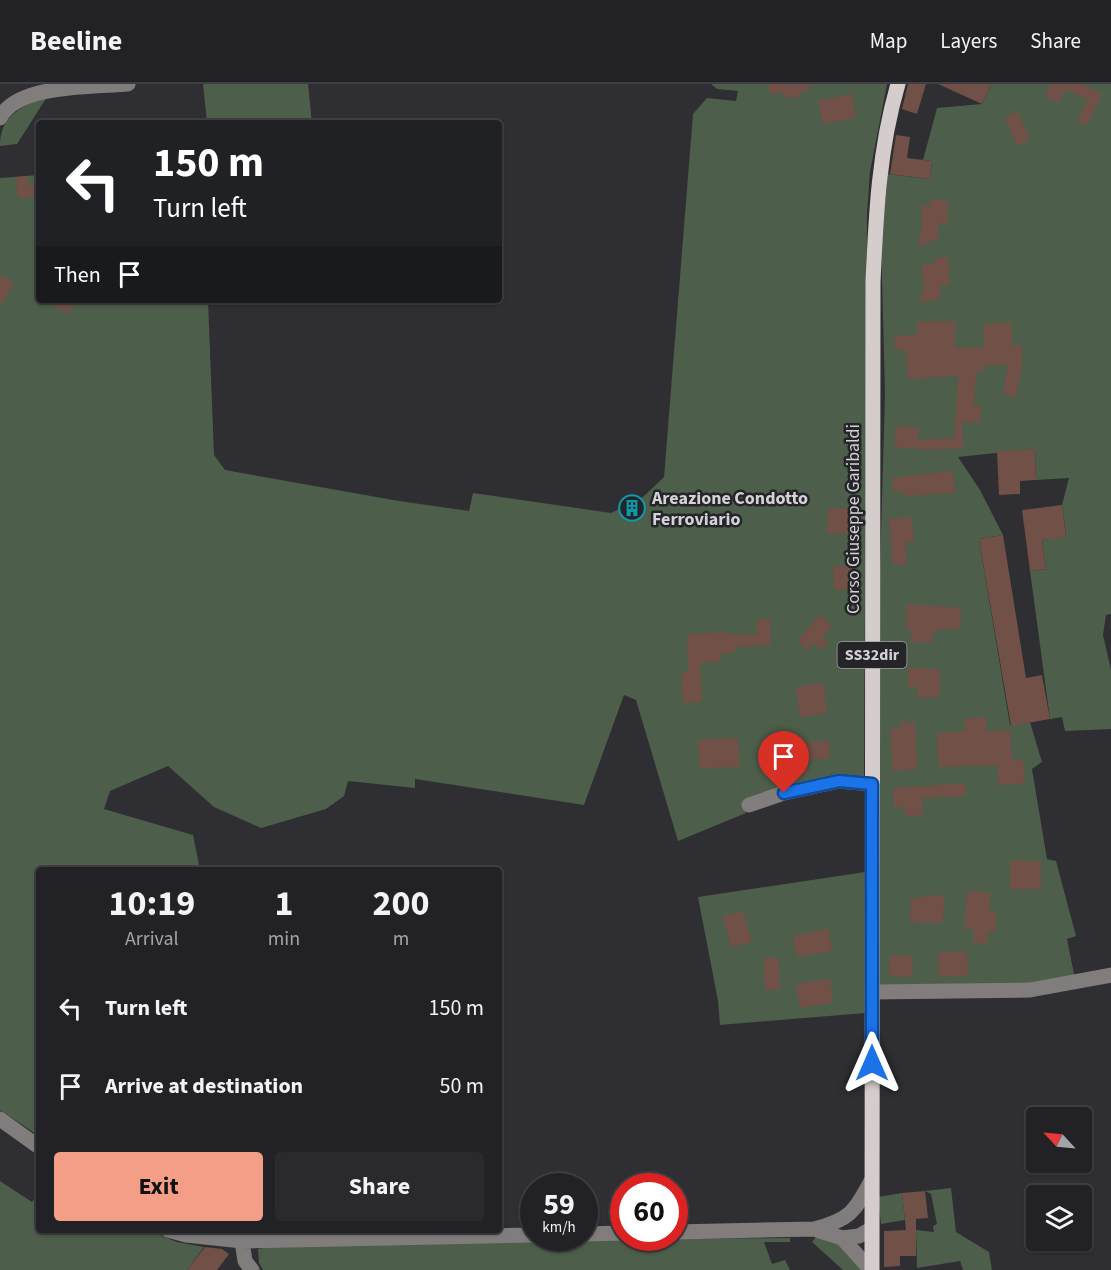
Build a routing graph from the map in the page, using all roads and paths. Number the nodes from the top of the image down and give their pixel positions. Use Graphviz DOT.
graph roads {
  1 [pos="128,84"];
  2 [pos="898,84"];
  3 [pos="2,109"];
  4 [pos="872,784"];
  5 [pos="749,805"];
  6 [pos="1111,975"];
  7 [pos="872,992"];
  8 [pos="0,1119"];
  9 [pos="36,1145"];
  10 [pos="872,1181"];
  11 [pos="844,1219"];
  12 [pos="814,1229"];
  13 [pos="871,1229"];
  14 [pos="688,1232"];
  15 [pos="179,1233"];
  16 [pos="520,1235"];
  17 [pos="842,1238"];
  18 [pos="242,1241"];
  19 [pos="252,1270"];
  20 [pos="871,1270"];
  1 -- 3 [label="street"];
  2 -- 4 [label="main road, Corso Giuseppe Garibaldi / SS32dir"];
  4 -- 5 [label="street"];
  4 -- 7 [label="main road, Corso Giuseppe Garibaldi / SS32dir"];
  6 -- 7 [label="street"];
  7 -- 10 [label="main road, Corso Giuseppe Garibaldi / SS32dir"];
  8 -- 9 [label="street"];
  10 -- 11 [label="street"];
  10 -- 13 [label="main road, Corso Giuseppe Garibaldi / SS32dir"];
  11 -- 12 [label="street"];
  11 -- 13 [label="street"];
  12 -- 14 [label="street"];
  12 -- 17 [label="street"];
  13 -- 17 [label="street"];
  13 -- 20 [label="main road, Corso Giuseppe Garibaldi / SS32dir"];
  15 -- 18 [label="street"];
  16 -- 18 [label="street"];
  17 -- 20 [label="street"];
  18 -- 19 [label="street"];
}
